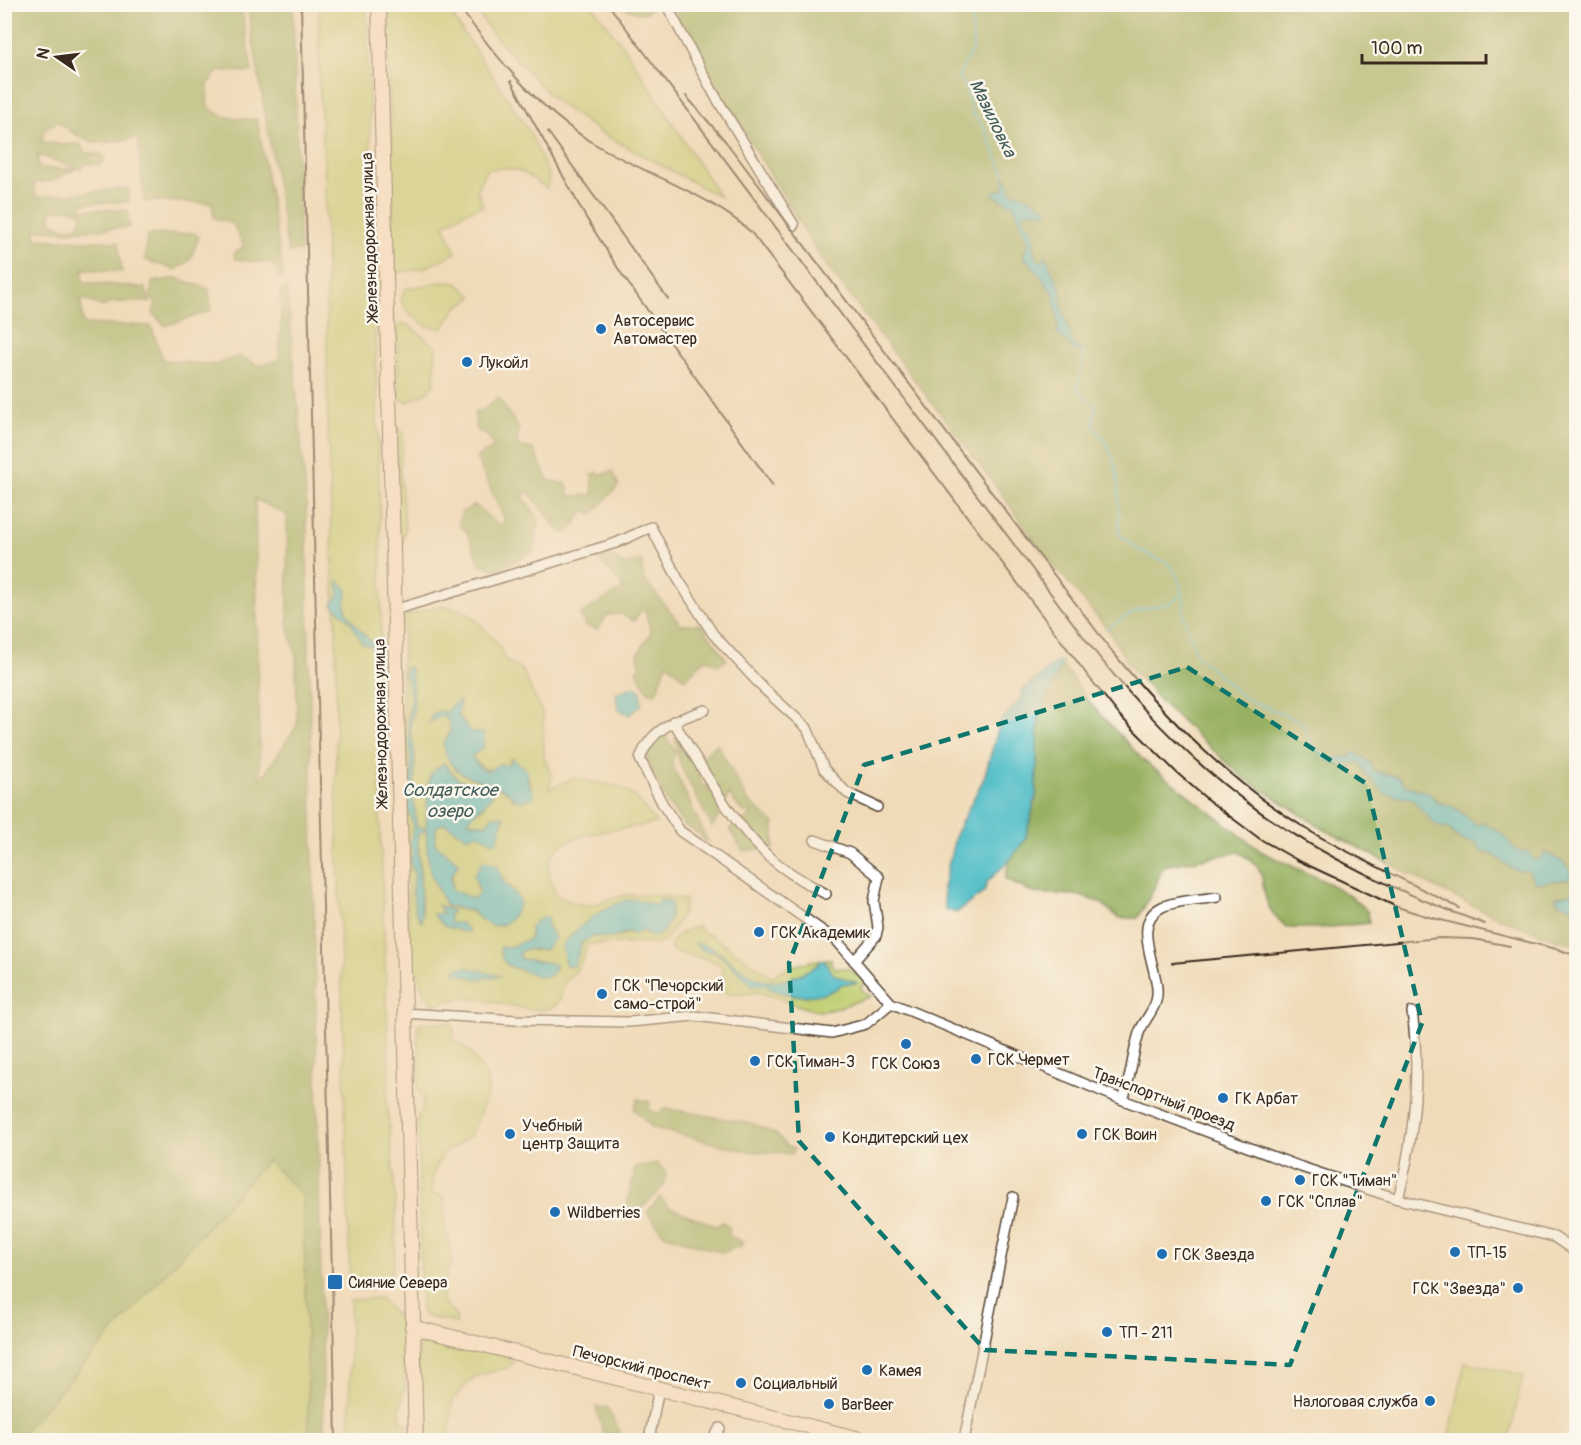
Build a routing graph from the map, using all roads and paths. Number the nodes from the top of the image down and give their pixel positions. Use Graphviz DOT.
graph roads {
  1 [pos="379,4"];
  2 [pos="666,4"];
  3 [pos="794,225"];
  4 [pos="394,610"];
  5 [pos="705,710"];
  6 [pos="673,721"];
  7 [pos="877,807"];
  8 [pos="815,840"];
  9 [pos="826,894"];
  10 [pos="1217,897"];
  11 [pos="854,961"];
  12 [pos="891,1004"];
  13 [pos="1412,1012"];
  14 [pos="404,1013"];
  15 [pos="1123,1100"];
  16 [pos="1013,1197"];
  17 [pos="1398,1199"];
  18 [pos="1576,1252"];
  19 [pos="412,1327"];
  20 [pos="660,1388"];
  21 [pos="720,1428"];
  22 [pos="416,1440"];
  23 [pos="649,1440"];
  24 [pos="712,1440"];
  25 [pos="864,1440"];
  26 [pos="964,1440"];
  1 -- 4 [label="main road, Железнодорожная улица"];
  2 -- 3 [label="street"];
  4 -- 7 [label="street"];
  4 -- 14 [label="main road, Железнодорожная улица"];
  5 -- 6 [label="street, Транспортный проезд"];
  6 -- 9 [label="street"];
  6 -- 11 [label="street, Транспортный проезд"];
  8 -- 11 [label="street"];
  10 -- 15 [label="street"];
  11 -- 12 [label="street, Транспортный проезд"];
  12 -- 14 [label="street"];
  12 -- 15 [label="street, Транспортный проезд"];
  13 -- 17 [label="street"];
  14 -- 19 [label="main road, Железнодорожная улица"];
  15 -- 17 [label="street, Транспортный проезд"];
  16 -- 26 [label="street"];
  17 -- 18 [label="street, Транспортный проезд"];
  19 -- 20 [label="main road, Печорский проспект"];
  19 -- 22 [label="main road, Железнодорожная улица"];
  20 -- 23 [label="street"];
  20 -- 25 [label="main road, Печорский проспект"];
  21 -- 24 [label="street"];
}
